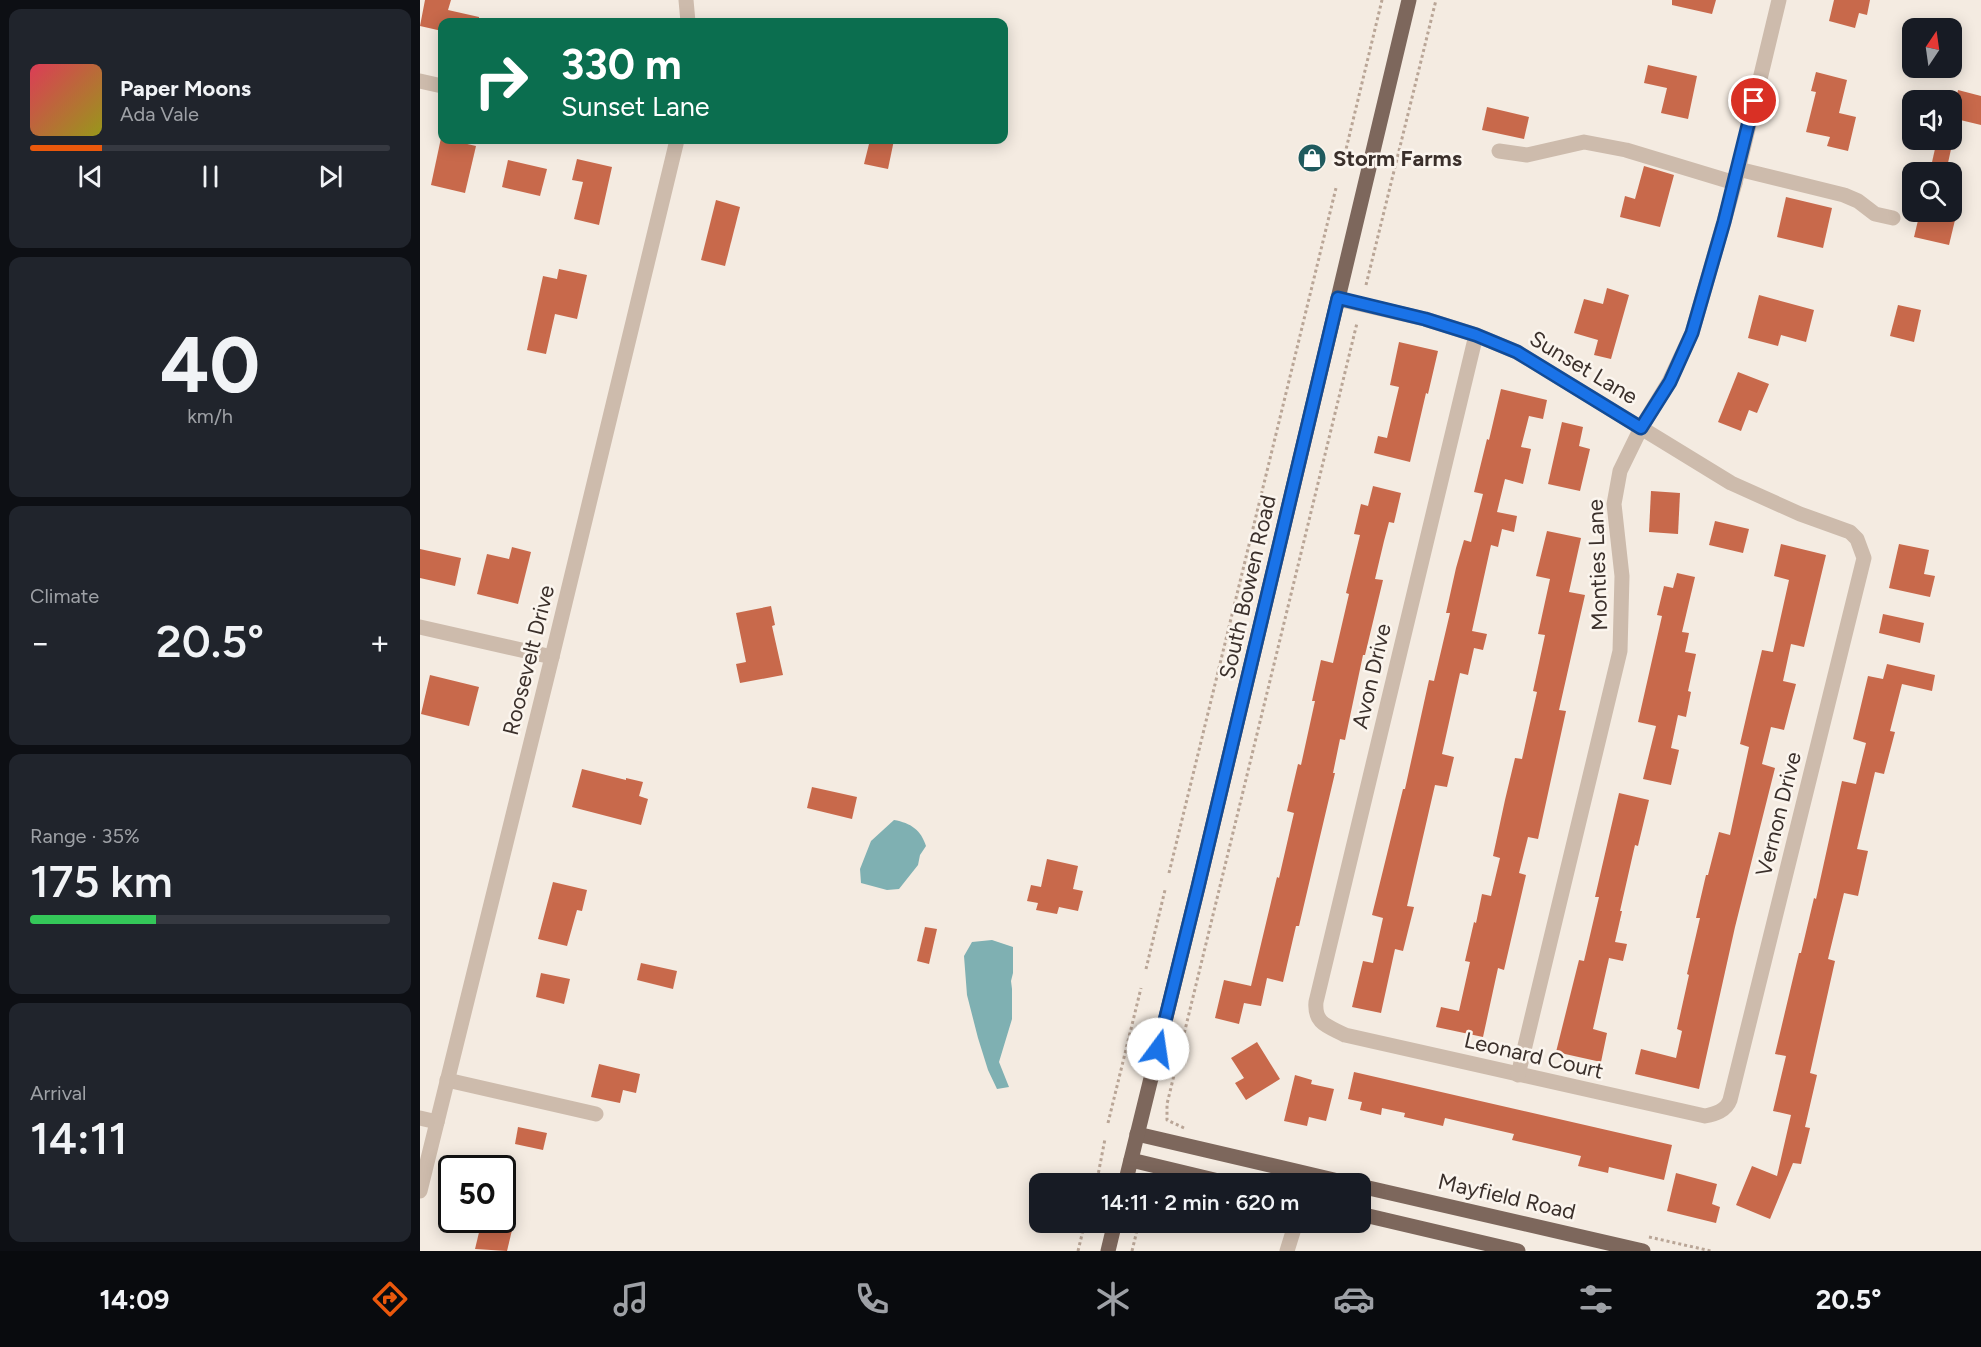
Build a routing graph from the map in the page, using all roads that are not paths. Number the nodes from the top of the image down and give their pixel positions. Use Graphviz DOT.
graph roads {
  1 [pos="687,0"];
  2 [pos="1409,0"];
  3 [pos="1779,0"];
  4 [pos="688,18"];
  5 [pos="420,81"];
  6 [pos="438,85"];
  7 [pos="676,144"];
  8 [pos="1499,152"];
  9 [pos="1736,176"];
  10 [pos="1893,218"];
  11 [pos="1338,298"];
  12 [pos="1476,335"];
  13 [pos="1641,428"];
  14 [pos="1857,539"];
  15 [pos="420,627"];
  16 [pos="552,657"];
  17 [pos="1324,1024"];
  18 [pos="1518,1075"];
  19 [pos="447,1080"];
  20 [pos="1730,1100"];
  21 [pos="596,1114"];
  22 [pos="420,1118"];
  23 [pos="437,1122"];
  24 [pos="1137,1134"];
  25 [pos="1131,1160"];
  26 [pos="1128,1173"];
  27 [pos="1185,1173"];
  28 [pos="1304,1173"];
  29 [pos="1371,1189"];
  30 [pos="420,1191"];
  31 [pos="1371,1217"];
  32 [pos="1112,1233"];
  33 [pos="1293,1233"];
  34 [pos="1108,1251"];
  35 [pos="1287,1251"];
  36 [pos="1518,1251"];
  37 [pos="1643,1251"];
  1 -- 4 [label="street"];
  2 -- 11 [label="main road, South Bowen Road"];
  3 -- 9 [label="street, Monties Lane"];
  5 -- 6 [label="street"];
  7 -- 16 [label="street, Roosevelt Drive"];
  8 -- 9 [label="street"];
  9 -- 10 [label="street"];
  9 -- 13 [label="street, Monties Lane"];
  11 -- 12 [label="street, Sunset Lane"];
  11 -- 24 [label="main road, South Bowen Road"];
  12 -- 13 [label="street, Sunset Lane"];
  12 -- 17 [label="street, Avon Drive"];
  13 -- 14 [label="street, Sunset Lane"];
  13 -- 18 [label="street, Monties Lane"];
  14 -- 20 [label="street, Vernon Drive"];
  15 -- 16 [label="street"];
  16 -- 19 [label="street, Roosevelt Drive"];
  17 -- 18 [label="street, Leonard Court"];
  18 -- 20 [label="street, Leonard Court"];
  19 -- 21 [label="street"];
  19 -- 23 [label="street, Roosevelt Drive"];
  22 -- 23 [label="street"];
  23 -- 30 [label="street, Roosevelt Drive"];
  24 -- 25 [label="main road, South Bowen Road"];
  24 -- 28 [label="main road"];
  25 -- 26 [label="main road, South Bowen Road"];
  25 -- 27 [label="main road"];
  29 -- 37 [label="main road, Mayfield Road"];
  31 -- 36 [label="main road"];
  32 -- 34 [label="main road"];
  33 -- 35 [label="street"];
}
